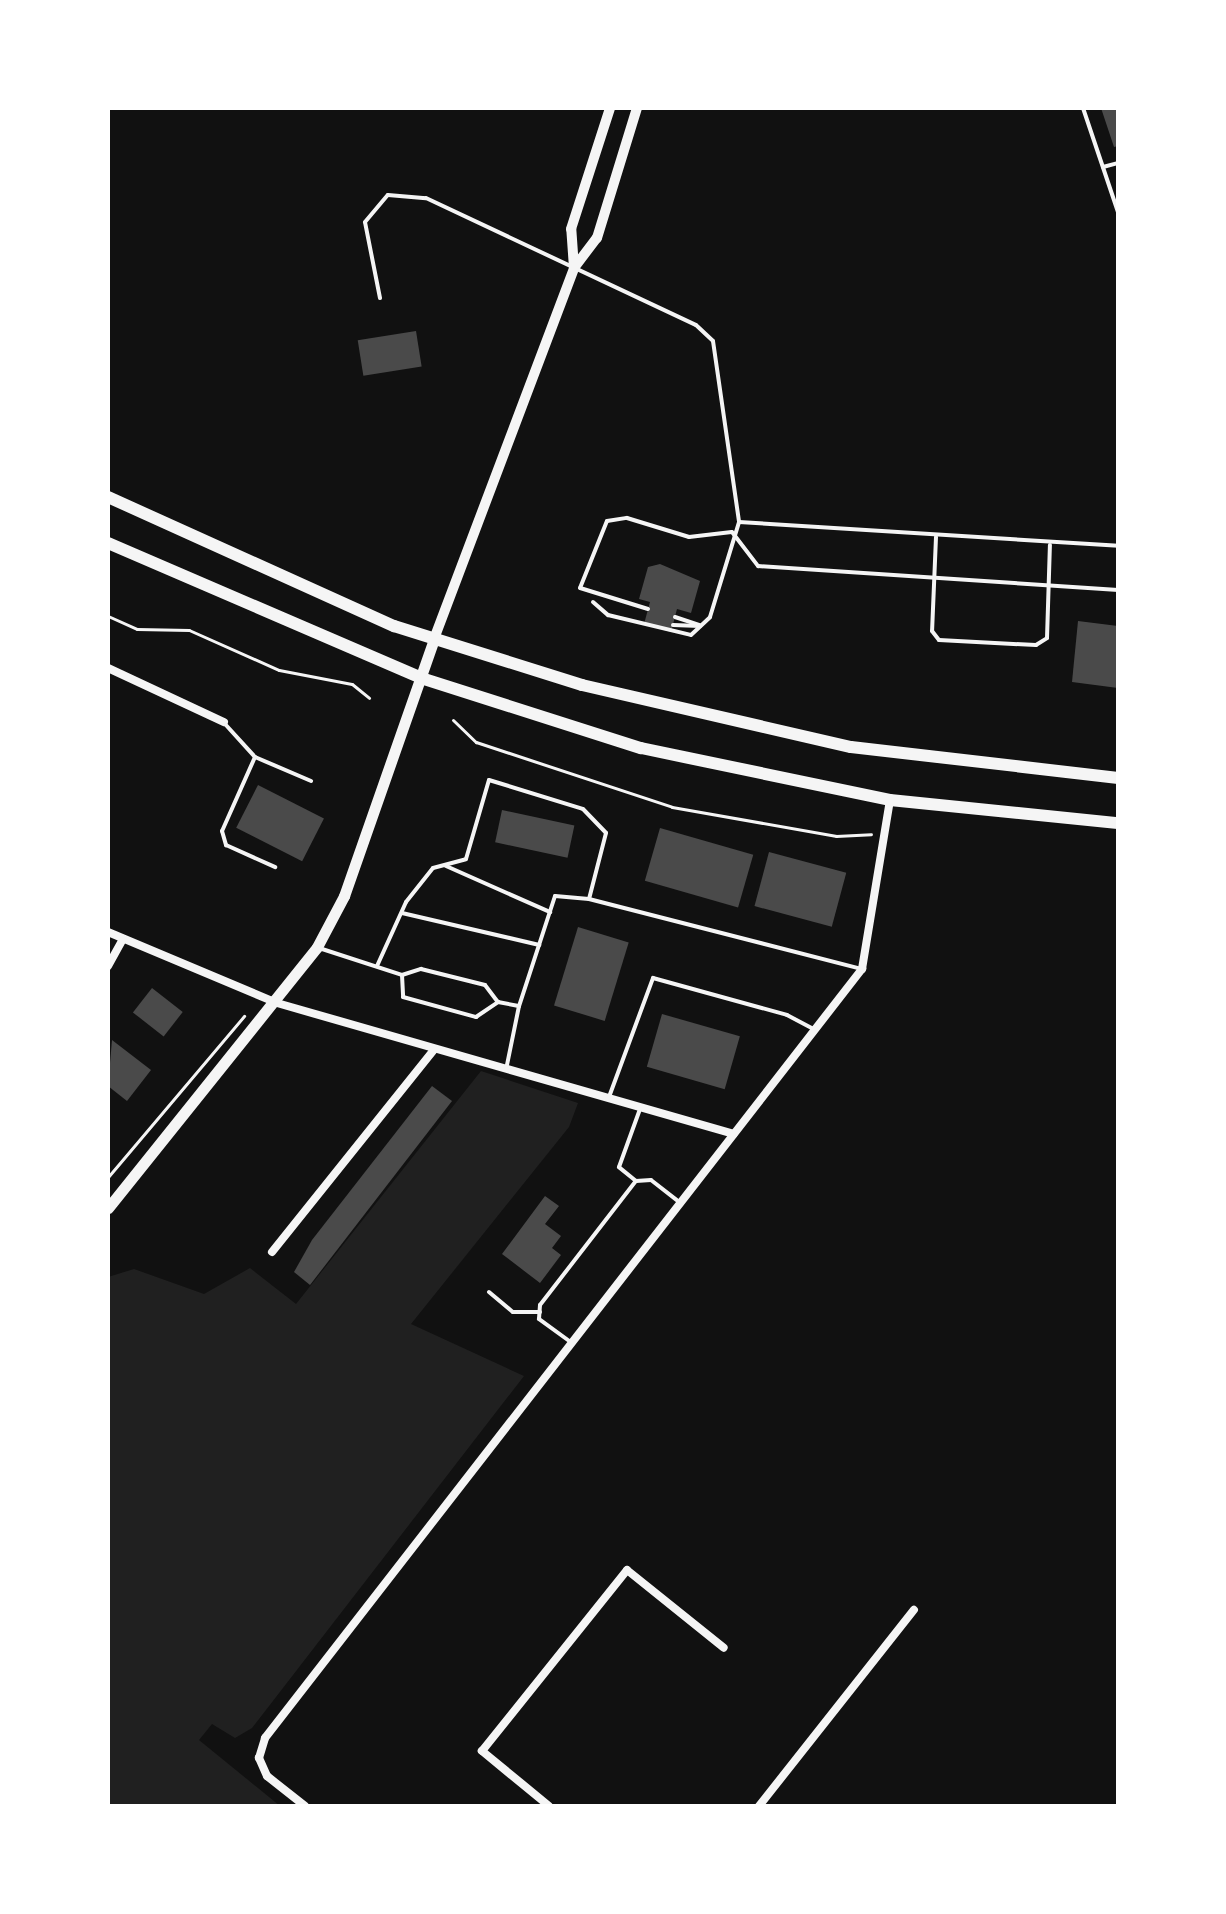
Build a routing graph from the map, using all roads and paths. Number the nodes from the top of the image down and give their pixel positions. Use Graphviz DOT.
graph roads {
  1 [pos="610,108"];
  2 [pos="637,108"];
  3 [pos="1083,108"];
  4 [pos="1118,163"];
  5 [pos="1103,167"];
  6 [pos="1118,212"];
  7 [pos="574,268"];
  8 [pos="380,298"];
  9 [pos="108,497"];
  10 [pos="739,522"];
  11 [pos="732,532"];
  12 [pos="936,537"];
  13 [pos="108,543"];
  14 [pos="1050,545"];
  15 [pos="1118,546"];
  16 [pos="935,580"];
  17 [pos="1049,586"];
  18 [pos="1118,590"];
  19 [pos="593,602"];
  20 [pos="648,609"];
  21 [pos="108,616"];
  22 [pos="675,617"];
  23 [pos="673,625"];
  24 [pos="702,625"];
  25 [pos="434,639"];
  26 [pos="108,668"];
  27 [pos="421,678"];
  28 [pos="369,698"];
  29 [pos="453,720"];
  30 [pos="224,722"];
  31 [pos="255,757"];
  32 [pos="1118,778"];
  33 [pos="311,781"];
  34 [pos="890,800"];
  35 [pos="1118,823"];
  36 [pos="886,830"];
  37 [pos="444,865"];
  38 [pos="275,867"];
  39 [pos="589,899"];
  40 [pos="550,912"];
  41 [pos="402,913"];
  42 [pos="108,932"];
  43 [pos="123,939"];
  44 [pos="539,945"];
  45 [pos="317,947"];
  46 [pos="108,966"];
  47 [pos="377,966"];
  48 [pos="862,969"];
  49 [pos="402,975"];
  50 [pos="498,1002"];
  51 [pos="277,1003"];
  52 [pos="519,1006"];
  53 [pos="249,1014"];
  54 [pos="815,1030"];
  55 [pos="434,1050"];
  56 [pos="506,1071"];
  57 [pos="608,1100"];
  58 [pos="640,1109"];
  59 [pos="734,1134"];
  60 [pos="108,1177"];
  61 [pos="636,1181"];
  62 [pos="681,1203"];
  63 [pos="108,1208"];
  64 [pos="272,1252"];
  65 [pos="489,1292"];
  66 [pos="540,1312"];
  67 [pos="572,1343"];
  68 [pos="914,1610"];
  69 [pos="724,1648"];
  70 [pos="305,1806"];
  71 [pos="549,1806"];
  72 [pos="759,1806"];
  1 -- 7 [label="street"];
  2 -- 7 [label="street"];
  3 -- 5 [label="lane"];
  4 -- 5 [label="lane"];
  5 -- 6 [label="lane"];
  7 -- 8 [label="lane"];
  7 -- 10 [label="lane"];
  7 -- 25 [label="street"];
  9 -- 25 [label="main road"];
  10 -- 11 [label="lane"];
  10 -- 12 [label="lane"];
  11 -- 16 [label="lane"];
  11 -- 20 [label="lane"];
  11 -- 24 [label="lane"];
  12 -- 14 [label="lane"];
  12 -- 16 [label="lane"];
  13 -- 27 [label="main road"];
  14 -- 15 [label="lane"];
  14 -- 17 [label="lane"];
  16 -- 17 [label="lane"];
  16 -- 17 [label="lane"];
  17 -- 18 [label="lane"];
  19 -- 24 [label="lane"];
  21 -- 28 [label="path"];
  22 -- 24 [label="lane"];
  23 -- 24 [label="lane"];
  25 -- 27 [label="main road"];
  25 -- 32 [label="main road"];
  26 -- 30 [label="street"];
  27 -- 34 [label="main road"];
  27 -- 45 [label="main road"];
  29 -- 36 [label="path"];
  30 -- 31 [label="lane"];
  31 -- 33 [label="lane"];
  31 -- 38 [label="lane"];
  34 -- 35 [label="main road"];
  34 -- 36 [label="street"];
  36 -- 48 [label="street"];
  37 -- 39 [label="lane"];
  37 -- 40 [label="lane"];
  37 -- 41 [label="lane"];
  39 -- 40 [label="lane"];
  39 -- 48 [label="lane"];
  40 -- 44 [label="lane"];
  41 -- 44 [label="lane"];
  41 -- 47 [label="lane"];
  42 -- 43 [label="street"];
  43 -- 46 [label="street"];
  43 -- 51 [label="street"];
  44 -- 52 [label="lane"];
  45 -- 47 [label="lane"];
  45 -- 51 [label="main road"];
  47 -- 49 [label="lane"];
  48 -- 54 [label="street"];
  49 -- 50 [label="lane"];
  49 -- 50 [label="lane"];
  50 -- 52 [label="lane"];
  51 -- 55 [label="street"];
  51 -- 63 [label="main road"];
  52 -- 56 [label="lane"];
  53 -- 60 [label="path"];
  54 -- 57 [label="lane"];
  54 -- 59 [label="street"];
  55 -- 56 [label="street"];
  55 -- 64 [label="street"];
  56 -- 57 [label="street"];
  57 -- 58 [label="street"];
  58 -- 59 [label="street"];
  58 -- 61 [label="lane"];
  59 -- 62 [label="street"];
  61 -- 62 [label="lane"];
  61 -- 66 [label="lane"];
  62 -- 67 [label="street"];
  65 -- 66 [label="lane"];
  66 -- 67 [label="lane"];
  67 -- 70 [label="street"];
  68 -- 72 [label="street"];
  69 -- 71 [label="street"];
}
